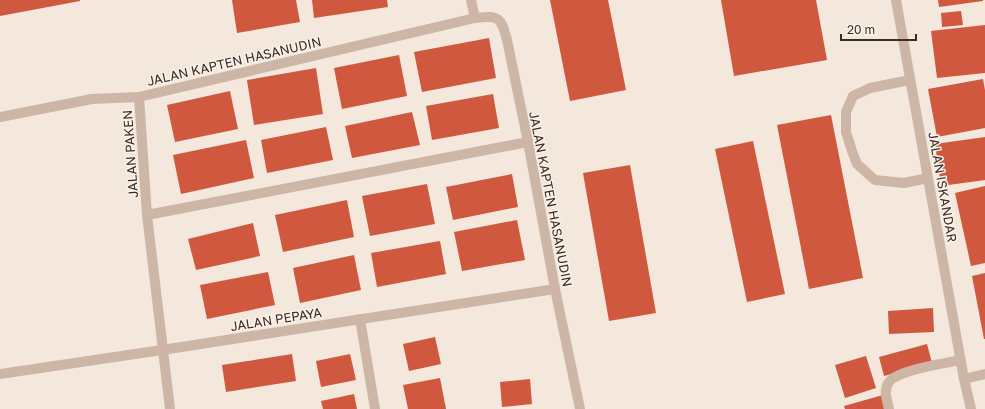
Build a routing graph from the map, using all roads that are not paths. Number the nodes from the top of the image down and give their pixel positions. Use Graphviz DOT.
graph roads {
  1 [pos="471,0"];
  2 [pos="896,0"];
  3 [pos="474,18"];
  4 [pos="910,80"];
  5 [pos="139,97"];
  6 [pos="0,118"];
  7 [pos="528,142"];
  8 [pos="928,178"];
  9 [pos="147,215"];
  10 [pos="555,289"];
  11 [pos="360,320"];
  12 [pos="162,350"];
  13 [pos="961,360"];
  14 [pos="0,374"];
  15 [pos="985,374"];
  16 [pos="964,379"];
  17 [pos="170,409"];
  18 [pos="375,409"];
  19 [pos="580,409"];
  20 [pos="889,409"];
  21 [pos="971,409"];
  1 -- 3 [label="street"];
  2 -- 4 [label="street, JALAN ISKANDAR"];
  3 -- 5 [label="street, JALAN KAPTEN HASANUDIN"];
  3 -- 7 [label="street, JALAN KAPTEN HASANUDIN"];
  4 -- 8 [label="street, JALAN ISKANDAR"];
  4 -- 8 [label="street"];
  5 -- 6 [label="street, JALAN PAKEN"];
  5 -- 9 [label="street, JALAN PAKEN"];
  7 -- 9 [label="street"];
  7 -- 10 [label="street, JALAN KAPTEN HASANUDIN"];
  8 -- 13 [label="street, JALAN ISKANDAR"];
  9 -- 12 [label="street, JALAN PAKEN"];
  10 -- 11 [label="street, JALAN PEPAYA"];
  10 -- 19 [label="street, JALAN KAPTEN HASANUDIN"];
  11 -- 12 [label="street, JALAN PEPAYA"];
  11 -- 18 [label="street"];
  12 -- 14 [label="street, JALAN PEPAYA"];
  12 -- 17 [label="street, JALAN PAKEN"];
  13 -- 16 [label="street, JALAN ISKANDAR"];
  13 -- 20 [label="street"];
  15 -- 16 [label="street"];
  16 -- 21 [label="street, JALAN ISKANDAR"];
}
